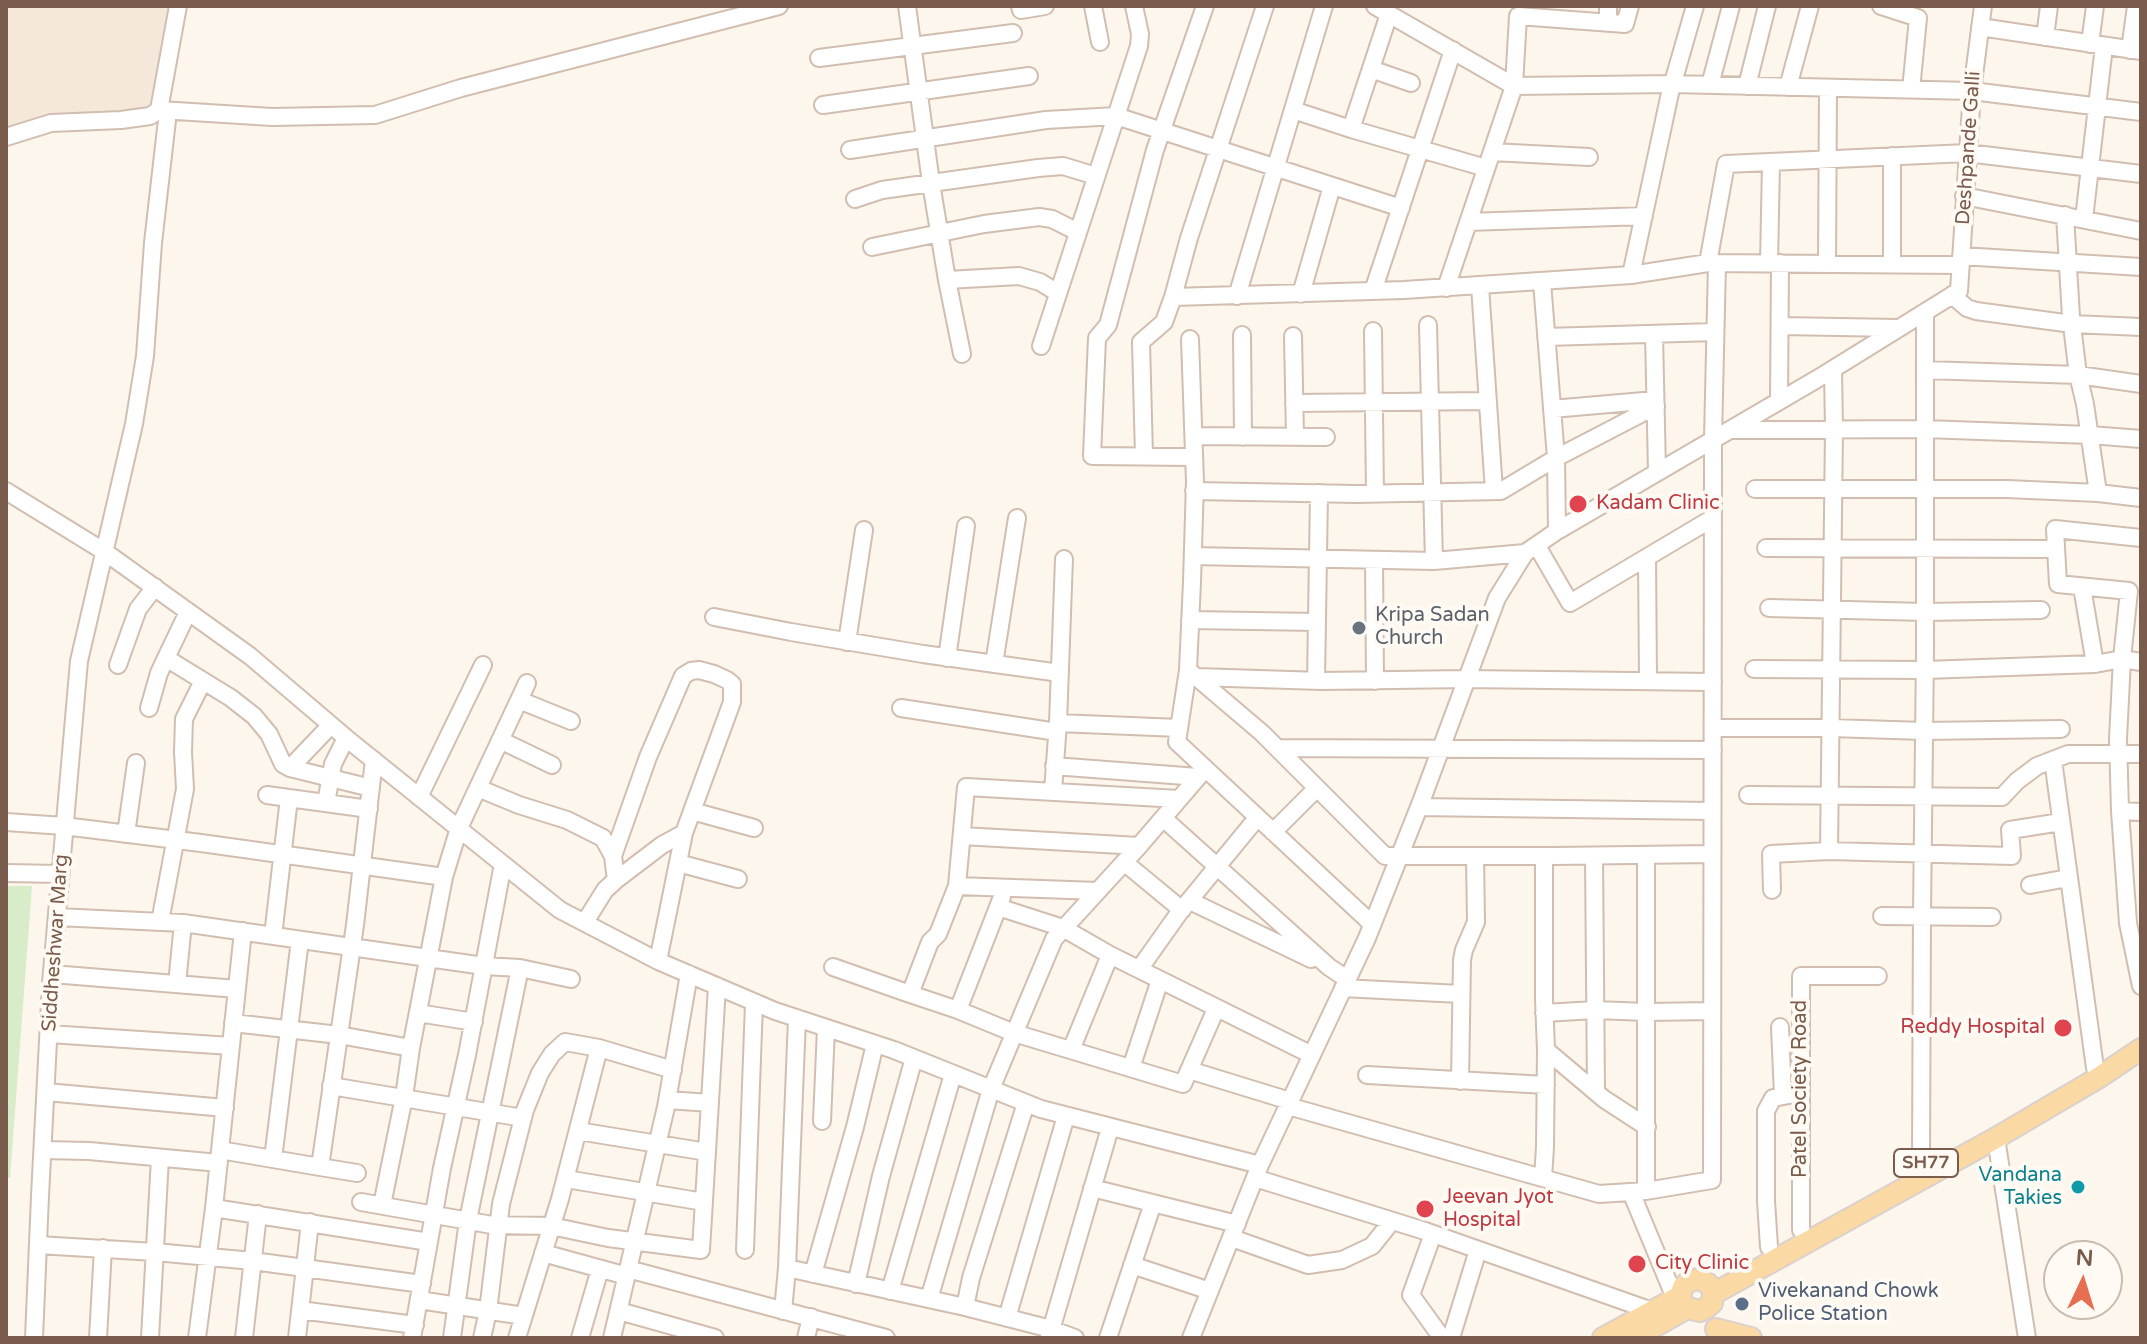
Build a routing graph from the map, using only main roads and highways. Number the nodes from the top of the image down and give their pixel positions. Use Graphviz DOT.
graph roads {
  1 [pos="2141,1037"];
  2 [pos="2141,1049"];
  3 [pos="1695,1298"];
  4 [pos="1718,1333"];
  5 [pos="1603,1338"];
  6 [pos="1634,1338"];
  7 [pos="1751,1338"];
  1 -- 3 [label="main road, SH77"];
  2 -- 3 [label="main road, SH77"];
  3 -- 4 [label="main road"];
  3 -- 5 [label="main road, SH77"];
  3 -- 6 [label="main road, SH77"];
  4 -- 7 [label="main road"];
}
